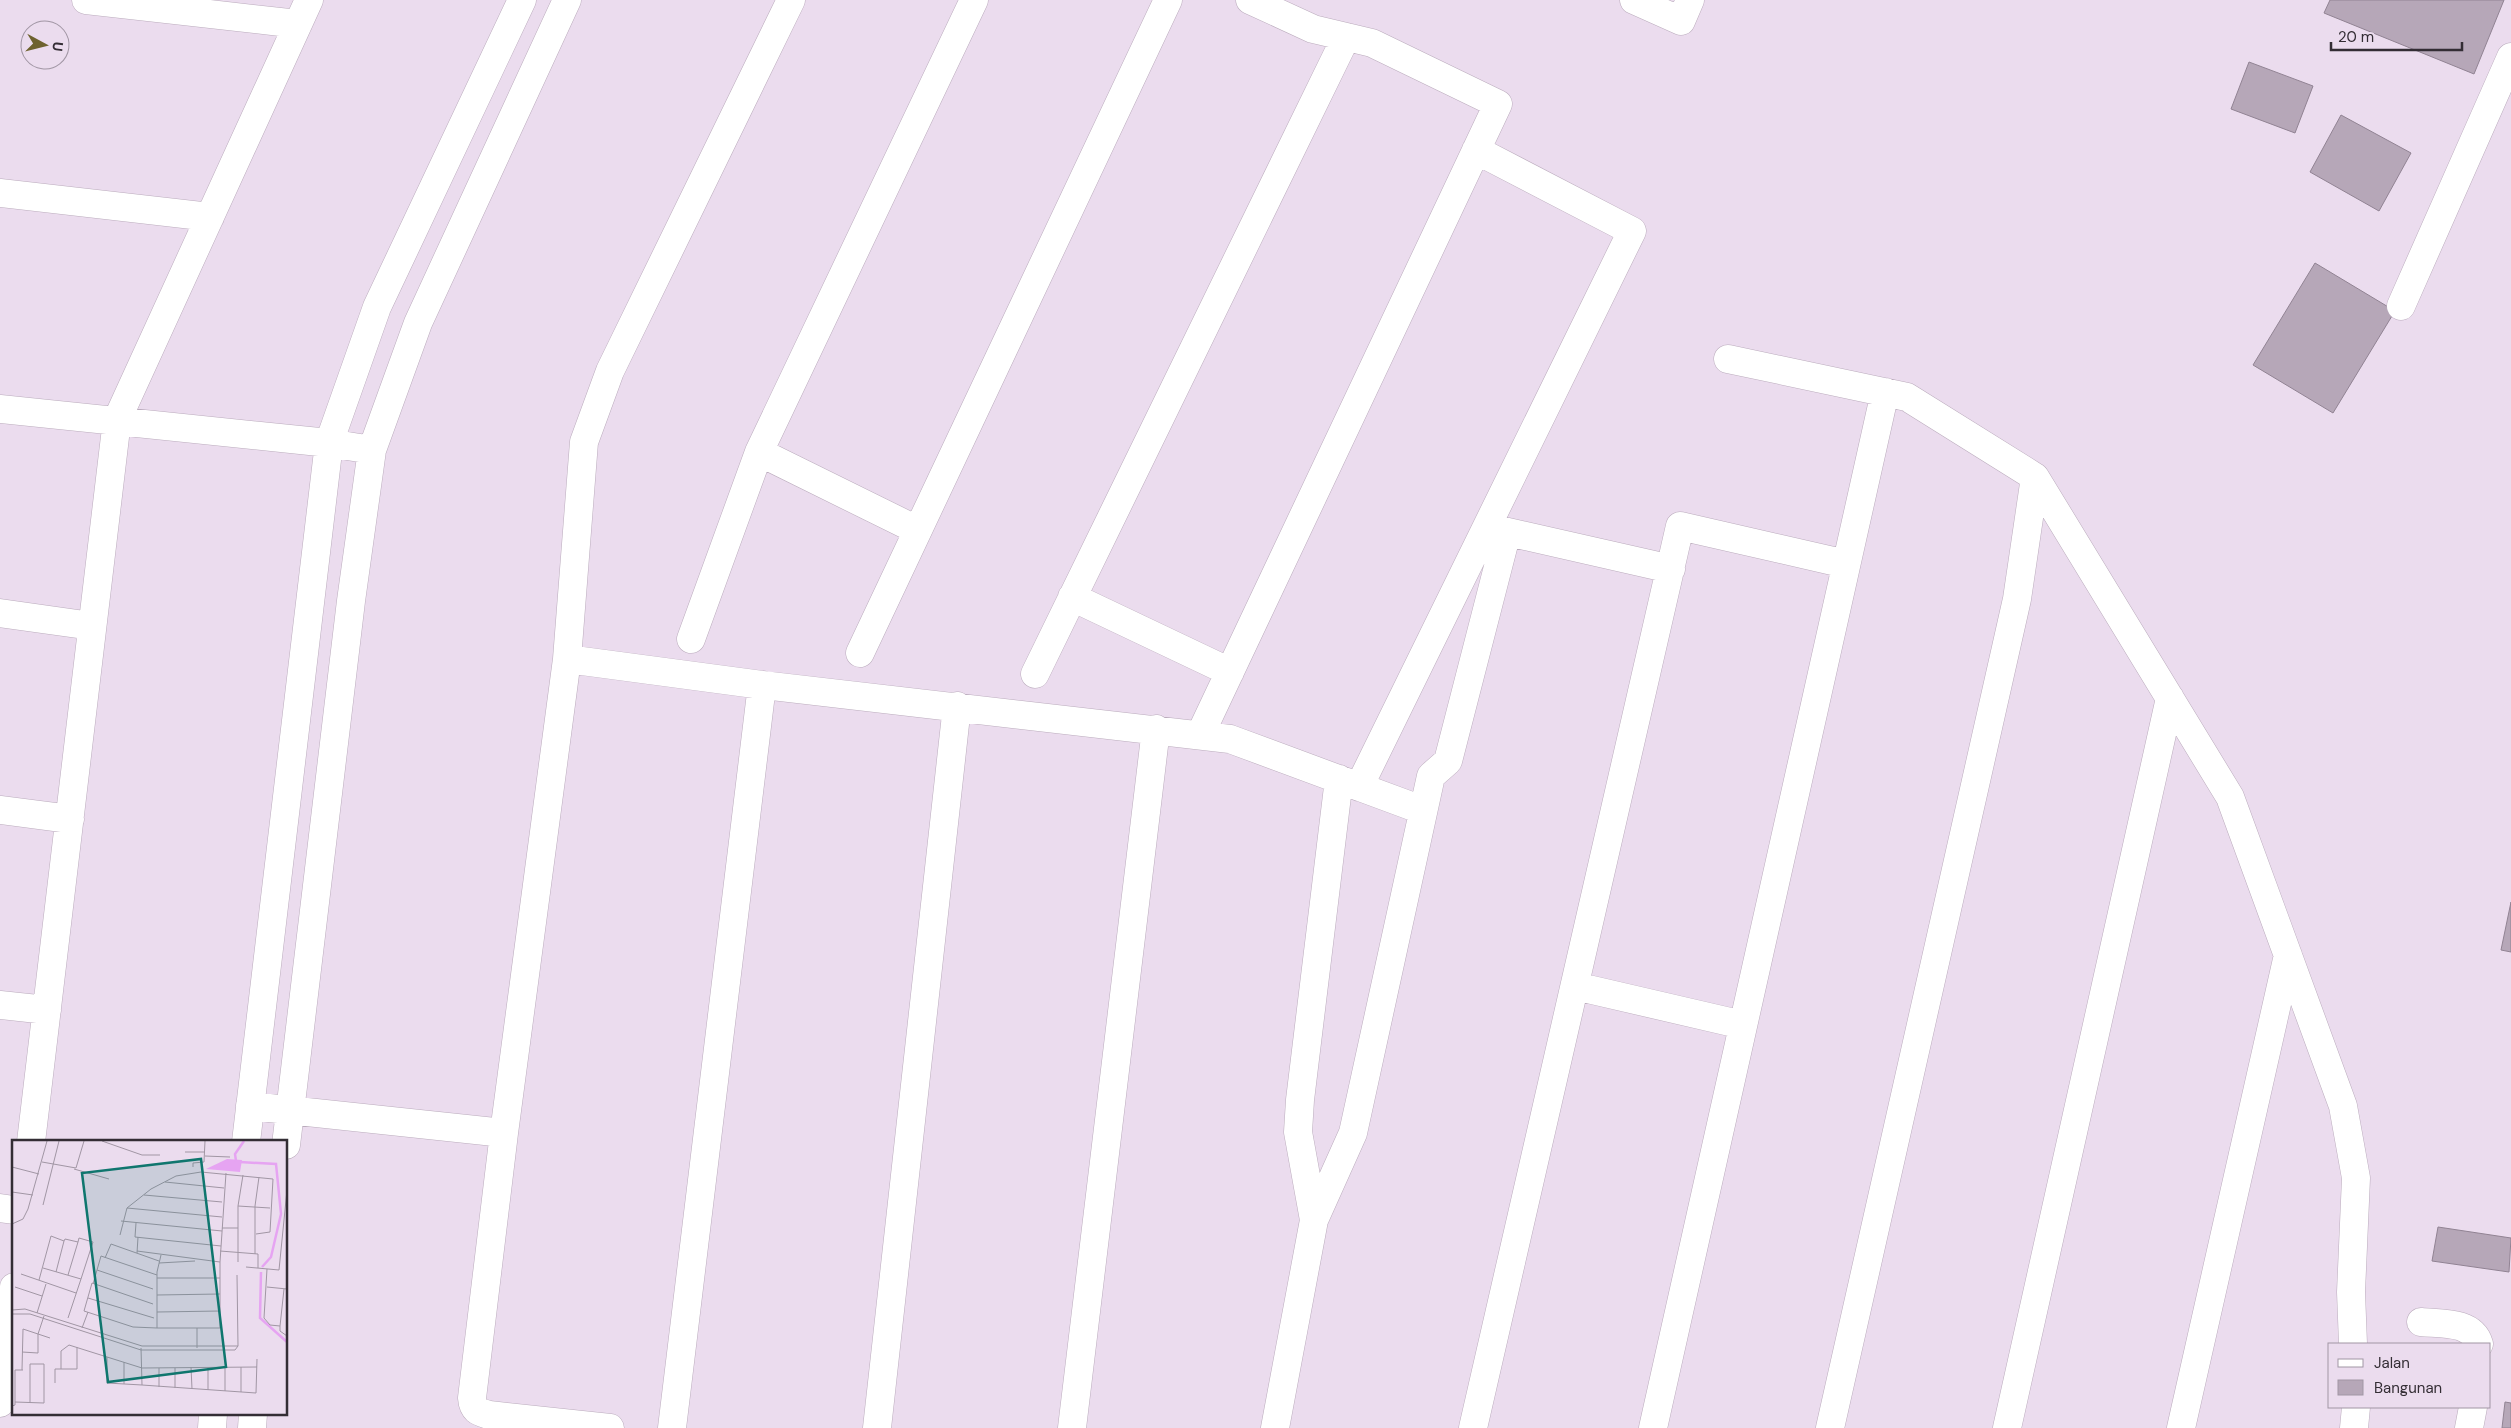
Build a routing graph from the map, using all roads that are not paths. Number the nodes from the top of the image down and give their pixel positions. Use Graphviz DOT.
graph roads {
  1 [pos="86,0"];
  2 [pos="522,0"];
  3 [pos="567,0"];
  4 [pos="791,0"];
  5 [pos="974,0"];
  6 [pos="1168,0"];
  7 [pos="1250,0"];
  8 [pos="1634,0"];
  9 [pos="1690,0"];
  10 [pos="303,12"];
  11 [pos="1346,36"];
  12 [pos="2511,57"];
  13 [pos="1476,150"];
  14 [pos="0,193"];
  15 [pos="210,217"];
  16 [pos="2402,306"];
  17 [pos="1728,359"];
  18 [pos="1884,392"];
  19 [pos="0,409"];
  20 [pos="117,420"];
  21 [pos="329,443"];
  22 [pos="372,450"];
  23 [pos="759,452"];
  24 [pos="2035,477"];
  25 [pos="1497,529"];
  26 [pos="917,530"];
  27 [pos="1846,564"];
  28 [pos="1671,569"];
  29 [pos="1072,597"];
  30 [pos="0,614"];
  31 [pos="92,626"];
  32 [pos="691,638"];
  33 [pos="860,653"];
  34 [pos="567,658"];
  35 [pos="1230,672"];
  36 [pos="1035,674"];
  37 [pos="762,685"];
  38 [pos="2170,698"];
  39 [pos="957,706"];
  40 [pos="1156,729"];
  41 [pos="1200,735"];
  42 [pos="1349,783"];
  43 [pos="0,810"];
  44 [pos="1422,810"];
  45 [pos="70,819"];
  46 [pos="2288,955"];
  47 [pos="1574,986"];
  48 [pos="0,1005"];
  49 [pos="47,1010"];
  50 [pos="1743,1025"];
  51 [pos="250,1106"];
  52 [pos="291,1110"];
  53 [pos="504,1133"];
  54 [pos="31,1140"];
  55 [pos="246,1140"];
  56 [pos="287,1140"];
  57 [pos="1314,1220"];
  58 [pos="12,1304"];
  59 [pos="2421,1322"];
  60 [pos="2353,1343"];
  61 [pos="2480,1343"];
  62 [pos="0,1403"];
  63 [pos="2356,1408"];
  64 [pos="2472,1408"];
  65 [pos="610,1428"];
  66 [pos="672,1428"];
  67 [pos="877,1428"];
  68 [pos="1072,1428"];
  69 [pos="1275,1428"];
  70 [pos="1473,1428"];
  71 [pos="1653,1428"];
  72 [pos="1830,1428"];
  73 [pos="2007,1428"];
  74 [pos="2182,1428"];
  75 [pos="2354,1428"];
  76 [pos="2469,1428"];
  1 -- 10 [label="street"];
  2 -- 21 [label="street"];
  3 -- 22 [label="street"];
  4 -- 34 [label="street"];
  5 -- 23 [label="street"];
  6 -- 26 [label="street"];
  7 -- 11 [label="street"];
  8 -- 9 [label="street"];
  10 -- 15 [label="street"];
  11 -- 13 [label="street"];
  11 -- 29 [label="street"];
  12 -- 16 [label="street"];
  13 -- 25 [label="street"];
  13 -- 35 [label="street"];
  14 -- 15 [label="street"];
  15 -- 20 [label="street"];
  17 -- 18 [label="street"];
  18 -- 24 [label="street"];
  18 -- 27 [label="street"];
  19 -- 20 [label="street"];
  20 -- 21 [label="street"];
  20 -- 31 [label="street"];
  21 -- 22 [label="street"];
  21 -- 51 [label="street"];
  22 -- 52 [label="street"];
  23 -- 26 [label="street"];
  23 -- 32 [label="street"];
  24 -- 38 [label="street"];
  24 -- 72 [label="street"];
  25 -- 28 [label="street"];
  25 -- 42 [label="street"];
  25 -- 44 [label="street"];
  26 -- 33 [label="street"];
  27 -- 28 [label="street"];
  27 -- 50 [label="street"];
  28 -- 47 [label="street"];
  29 -- 35 [label="street"];
  29 -- 36 [label="street"];
  30 -- 31 [label="street"];
  31 -- 45 [label="street"];
  34 -- 37 [label="street"];
  34 -- 53 [label="street"];
  35 -- 41 [label="street"];
  37 -- 39 [label="street"];
  37 -- 66 [label="street"];
  38 -- 46 [label="street"];
  38 -- 73 [label="street"];
  39 -- 40 [label="street"];
  39 -- 67 [label="street"];
  40 -- 41 [label="street"];
  40 -- 68 [label="street"];
  41 -- 42 [label="street"];
  42 -- 44 [label="street"];
  42 -- 57 [label="street"];
  43 -- 45 [label="street"];
  44 -- 57 [label="street"];
  45 -- 49 [label="street"];
  46 -- 60 [label="street"];
  46 -- 74 [label="street"];
  47 -- 50 [label="street"];
  47 -- 70 [label="street"];
  48 -- 49 [label="street"];
  49 -- 54 [label="street"];
  50 -- 71 [label="street"];
  51 -- 52 [label="street"];
  51 -- 55 [label="street"];
  52 -- 53 [label="street"];
  52 -- 56 [label="street"];
  53 -- 65 [label="street"];
  57 -- 69 [label="street"];
  58 -- 62 [label="street"];
  59 -- 61 [label="street"];
  63 -- 75 [label="street"];
  64 -- 76 [label="street"];
}
